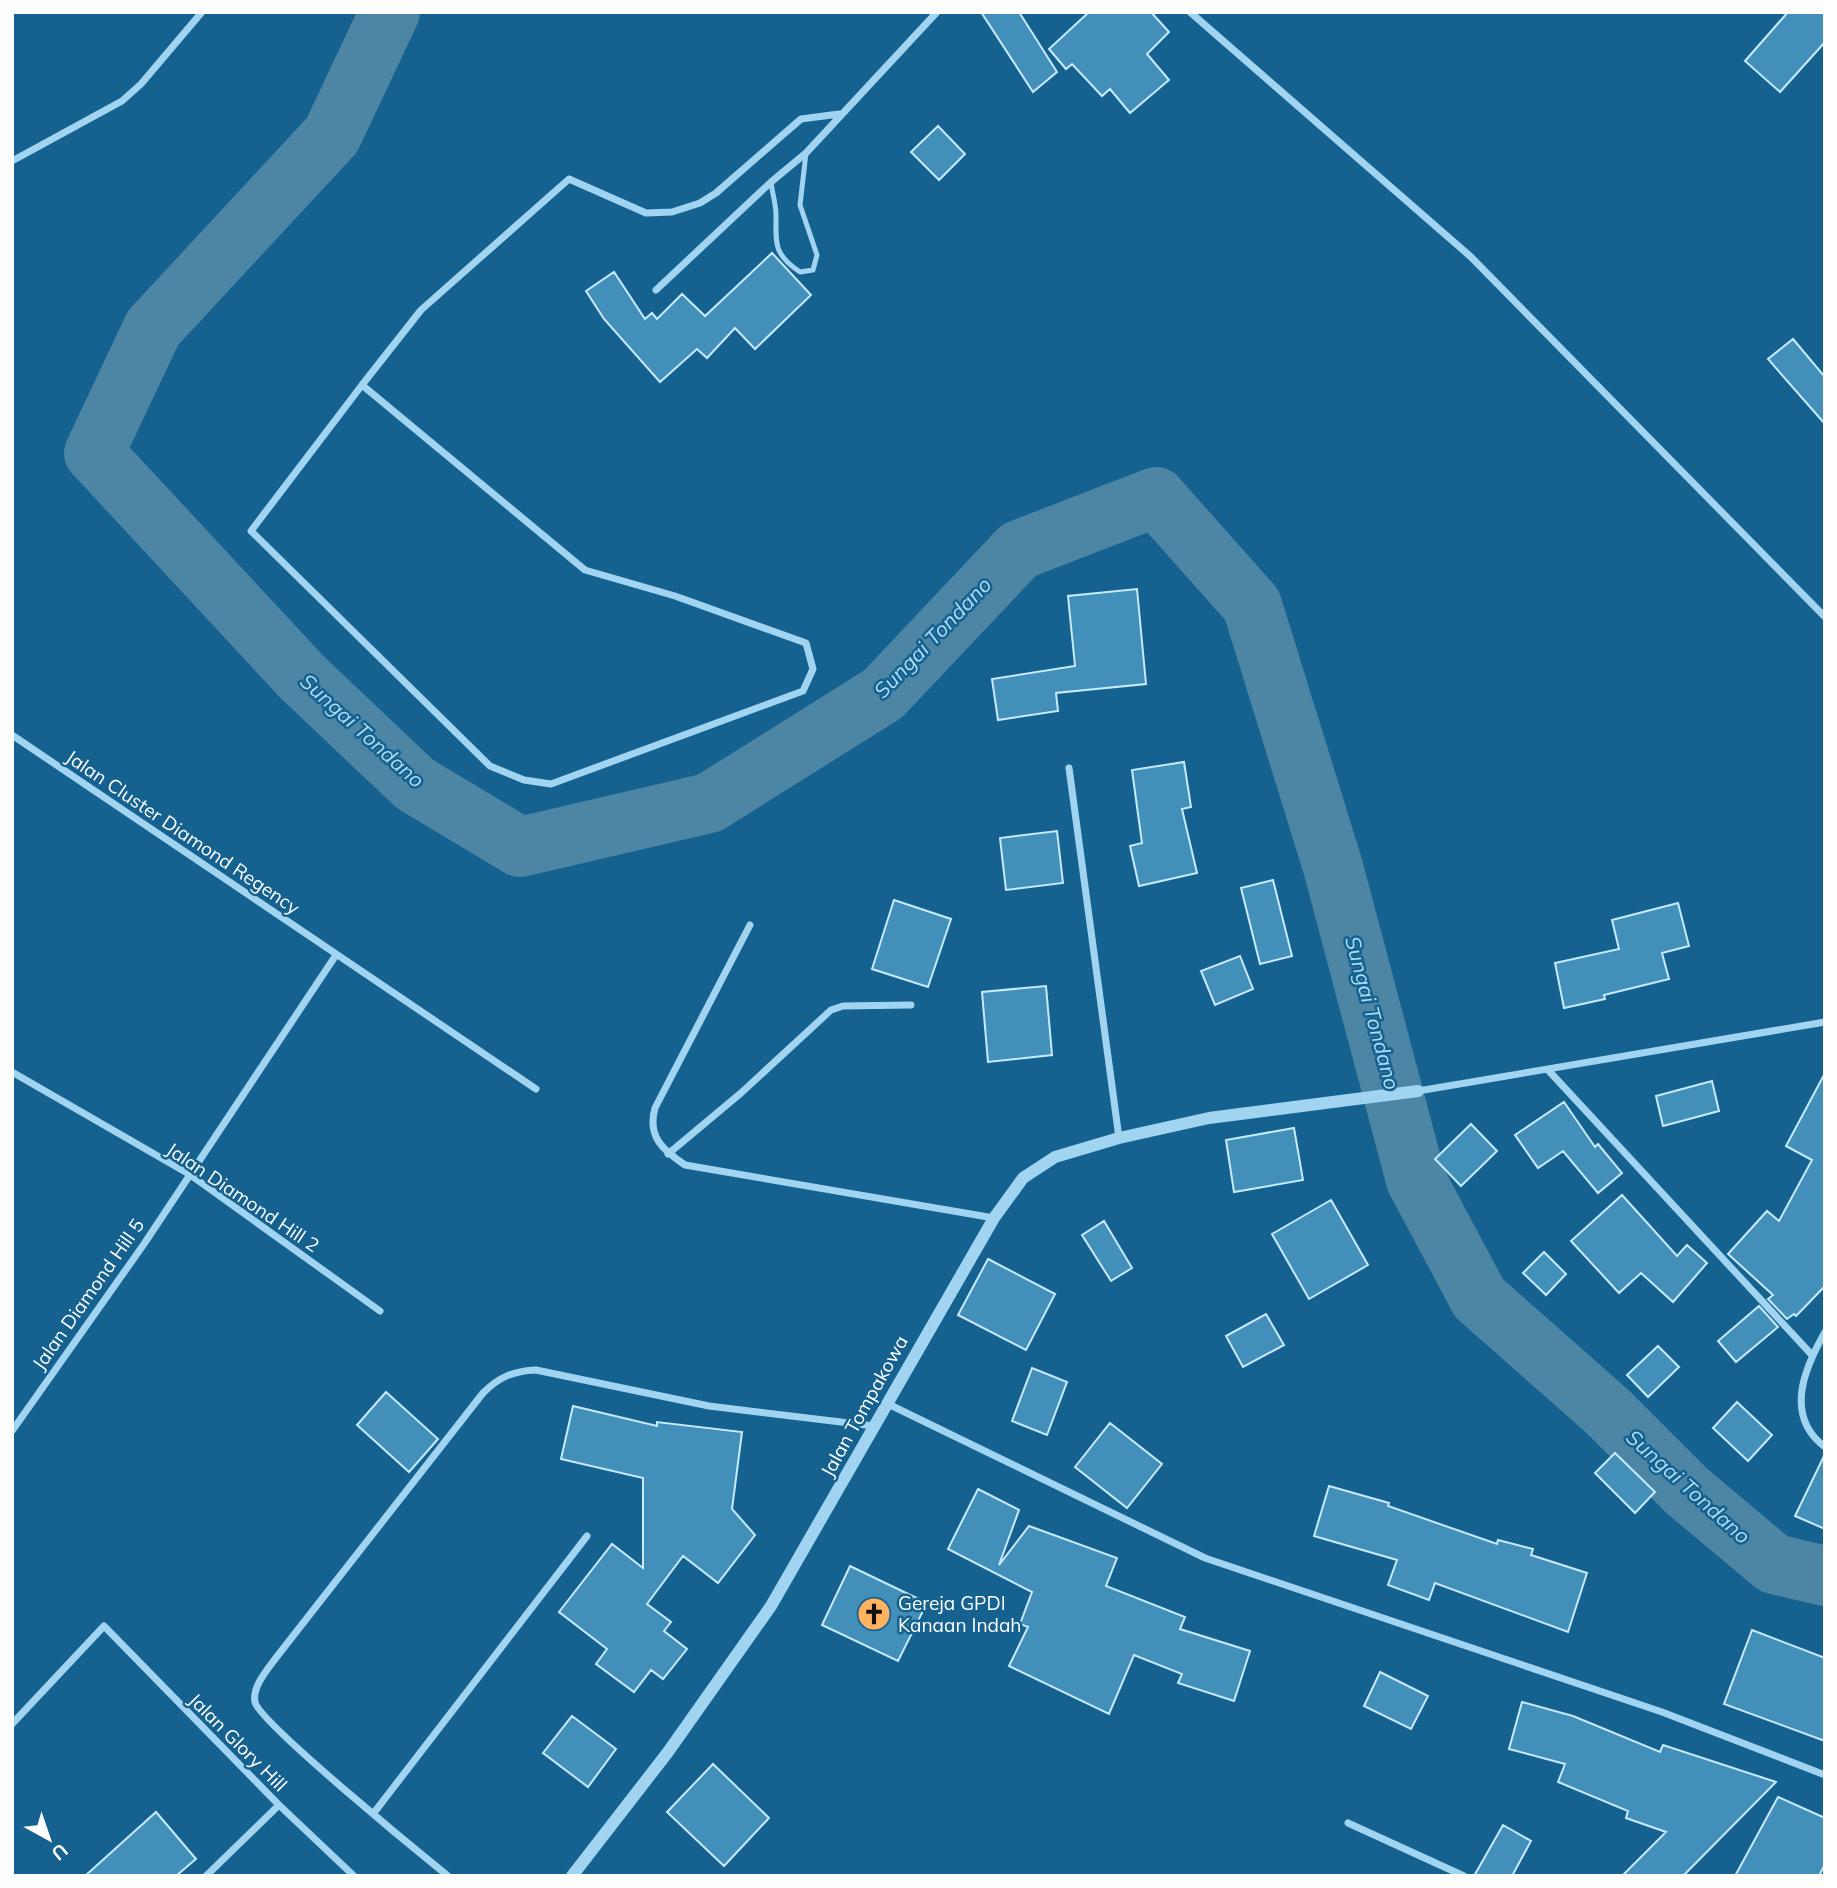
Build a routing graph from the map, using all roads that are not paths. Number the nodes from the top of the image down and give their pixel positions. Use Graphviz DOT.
graph roads {
  1 [pos="202,12"];
  2 [pos="937,12"];
  3 [pos="1190,12"];
  4 [pos="839,114"];
  5 [pos="806,153"];
  6 [pos="12,161"];
  7 [pos="771,182"];
  8 [pos="656,290"];
  9 [pos="362,385"];
  10 [pos="1825,617"];
  11 [pos="12,735"];
  12 [pos="1069,768"];
  13 [pos="750,925"];
  14 [pos="336,955"];
  15 [pos="911,1005"];
  16 [pos="1825,1022"];
  17 [pos="1549,1071"];
  18 [pos="12,1072"];
  19 [pos="536,1089"];
  20 [pos="1418,1091"];
  21 [pos="1119,1138"];
  22 [pos="668,1153"];
  23 [pos="189,1174"];
  24 [pos="994,1218"];
  25 [pos="380,1311"];
  26 [pos="1825,1332"];
  27 [pos="1812,1355"];
  28 [pos="886,1403"];
  29 [pos="874,1426"];
  30 [pos="12,1431"];
  31 [pos="1825,1447"];
  32 [pos="587,1536"];
  33 [pos="12,1724"];
  34 [pos="1825,1774"];
  35 [pos="279,1805"];
  36 [pos="373,1814"];
  37 [pos="1348,1823"];
  38 [pos="206,1876"];
  39 [pos="354,1876"];
  40 [pos="448,1876"];
  41 [pos="572,1876"];
  42 [pos="1464,1876"];
  1 -- 6 [label="street"];
  2 -- 4 [label="street"];
  3 -- 10 [label="street"];
  4 -- 5 [label="street"];
  4 -- 9 [label="street"];
  5 -- 7 [label="street"];
  5 -- 7 [label="lane"];
  7 -- 8 [label="street"];
  9 -- 9 [label="street"];
  11 -- 14 [label="street, Jalan Cluster Diamond Regency"];
  12 -- 21 [label="street"];
  13 -- 22 [label="street"];
  14 -- 19 [label="street, Jalan Cluster Diamond Regency"];
  14 -- 23 [label="street"];
  15 -- 22 [label="street"];
  16 -- 17 [label="street"];
  17 -- 20 [label="street"];
  17 -- 27 [label="street"];
  18 -- 23 [label="street, Jalan Diamond Hill 2"];
  20 -- 21 [label="street, Jalan Tompakowa"];
  21 -- 24 [label="street, Jalan Tompakowa"];
  22 -- 24 [label="street"];
  23 -- 25 [label="street, Jalan Diamond Hill 2"];
  23 -- 30 [label="street, Jalan Diamond Hill 5"];
  24 -- 28 [label="street, Jalan Tompakowa"];
  26 -- 27 [label="street"];
  27 -- 31 [label="street"];
  28 -- 29 [label="street, Jalan Tompakowa"];
  28 -- 34 [label="street"];
  29 -- 36 [label="street"];
  29 -- 41 [label="street, Jalan Tompakowa"];
  32 -- 36 [label="street"];
  33 -- 35 [label="street, Jalan Glory Hill"];
  35 -- 38 [label="street"];
  35 -- 39 [label="street, Jalan Glory Hill"];
  36 -- 40 [label="street"];
  37 -- 42 [label="street"];
}
